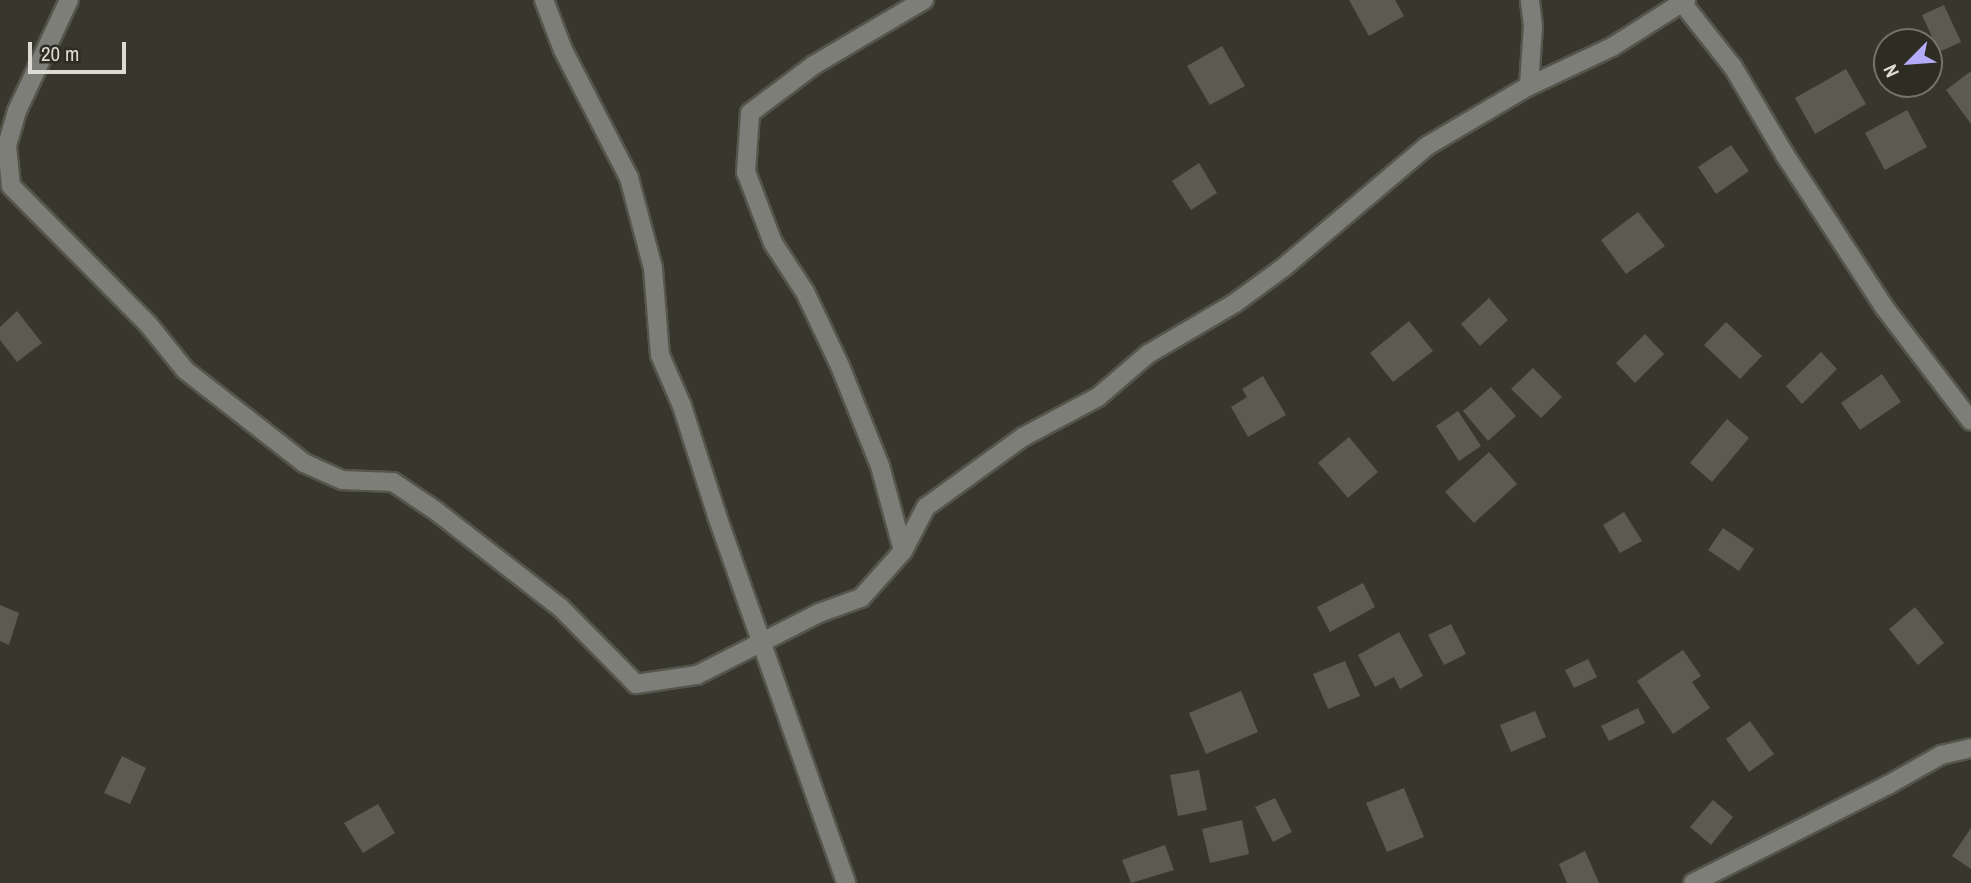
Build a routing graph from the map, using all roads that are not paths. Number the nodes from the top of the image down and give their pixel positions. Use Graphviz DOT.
graph roads {
  1 [pos="69,0"];
  2 [pos="544,0"];
  3 [pos="924,0"];
  4 [pos="1530,0"];
  5 [pos="1682,1"];
  6 [pos="1529,86"];
  7 [pos="5,188"];
  8 [pos="1971,421"];
  9 [pos="903,551"];
  10 [pos="761,642"];
  11 [pos="1971,748"];
  12 [pos="845,883"];
  13 [pos="1693,883"];
  1 -- 7 [label="street"];
  2 -- 10 [label="street"];
  3 -- 9 [label="street"];
  4 -- 6 [label="street"];
  5 -- 6 [label="street"];
  5 -- 8 [label="street"];
  6 -- 9 [label="street"];
  7 -- 10 [label="street"];
  9 -- 10 [label="street"];
  10 -- 12 [label="street"];
  11 -- 13 [label="street"];
}
